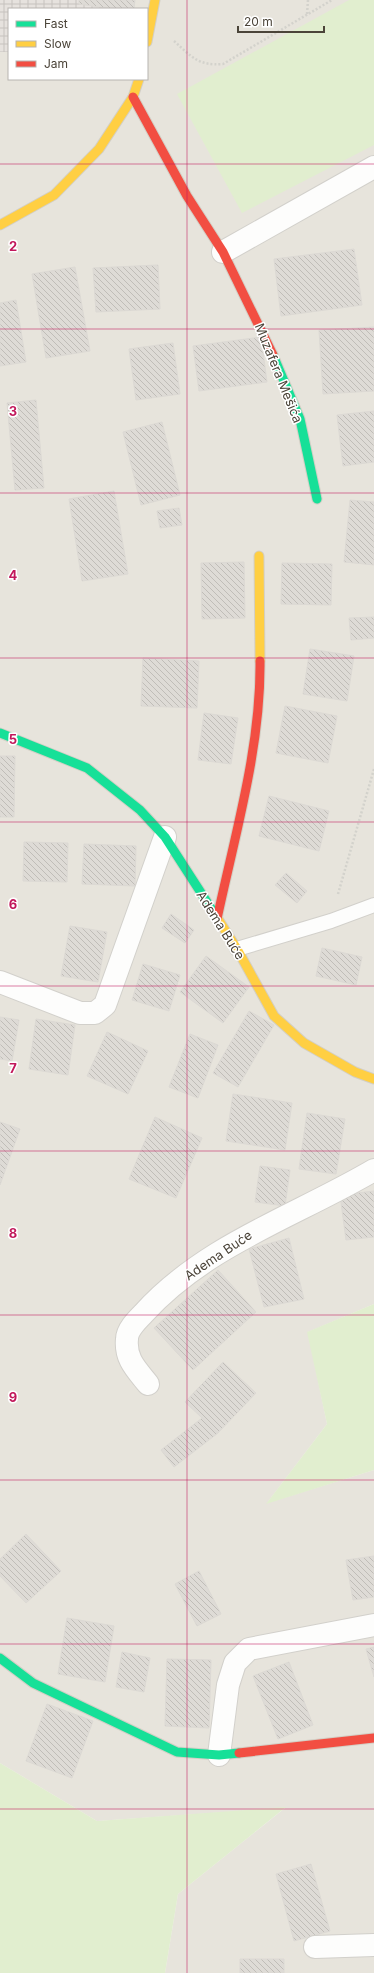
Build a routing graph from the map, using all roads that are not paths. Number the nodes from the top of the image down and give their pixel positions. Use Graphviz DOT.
graph roads {
  1 [pos="154,0"];
  2 [pos="148,37"];
  3 [pos="139,80"];
  4 [pos="133,97"];
  5 [pos="374,167"];
  6 [pos="0,225"];
  7 [pos="223,252"];
  8 [pos="317,500"];
  9 [pos="259,556"];
  10 [pos="0,733"];
  11 [pos="165,837"];
  12 [pos="374,905"];
  13 [pos="217,919"];
  14 [pos="238,949"];
  15 [pos="0,982"];
  16 [pos="374,1079"];
  17 [pos="374,1170"];
  18 [pos="148,1384"];
  19 [pos="374,1625"];
  20 [pos="0,1658"];
  21 [pos="374,1738"];
  22 [pos="219,1755"];
  23 [pos="374,1944"];
  24 [pos="315,1947"];
  1 -- 2 [label="street"];
  3 -- 4 [label="street"];
  4 -- 6 [label="street"];
  4 -- 7 [label="street, Muzafera Mešića"];
  5 -- 7 [label="street"];
  7 -- 8 [label="street, Muzafera Mešića"];
  9 -- 13 [label="street"];
  10 -- 11 [label="street, Adema Buće"];
  11 -- 13 [label="street, Adema Buće"];
  11 -- 15 [label="street"];
  12 -- 14 [label="lane"];
  13 -- 14 [label="street, Adema Buće"];
  14 -- 16 [label="street, Adema Buće"];
  17 -- 18 [label="street, Adema Buće"];
  19 -- 22 [label="street"];
  20 -- 22 [label="street"];
  21 -- 22 [label="street"];
  23 -- 24 [label="street"];
}
